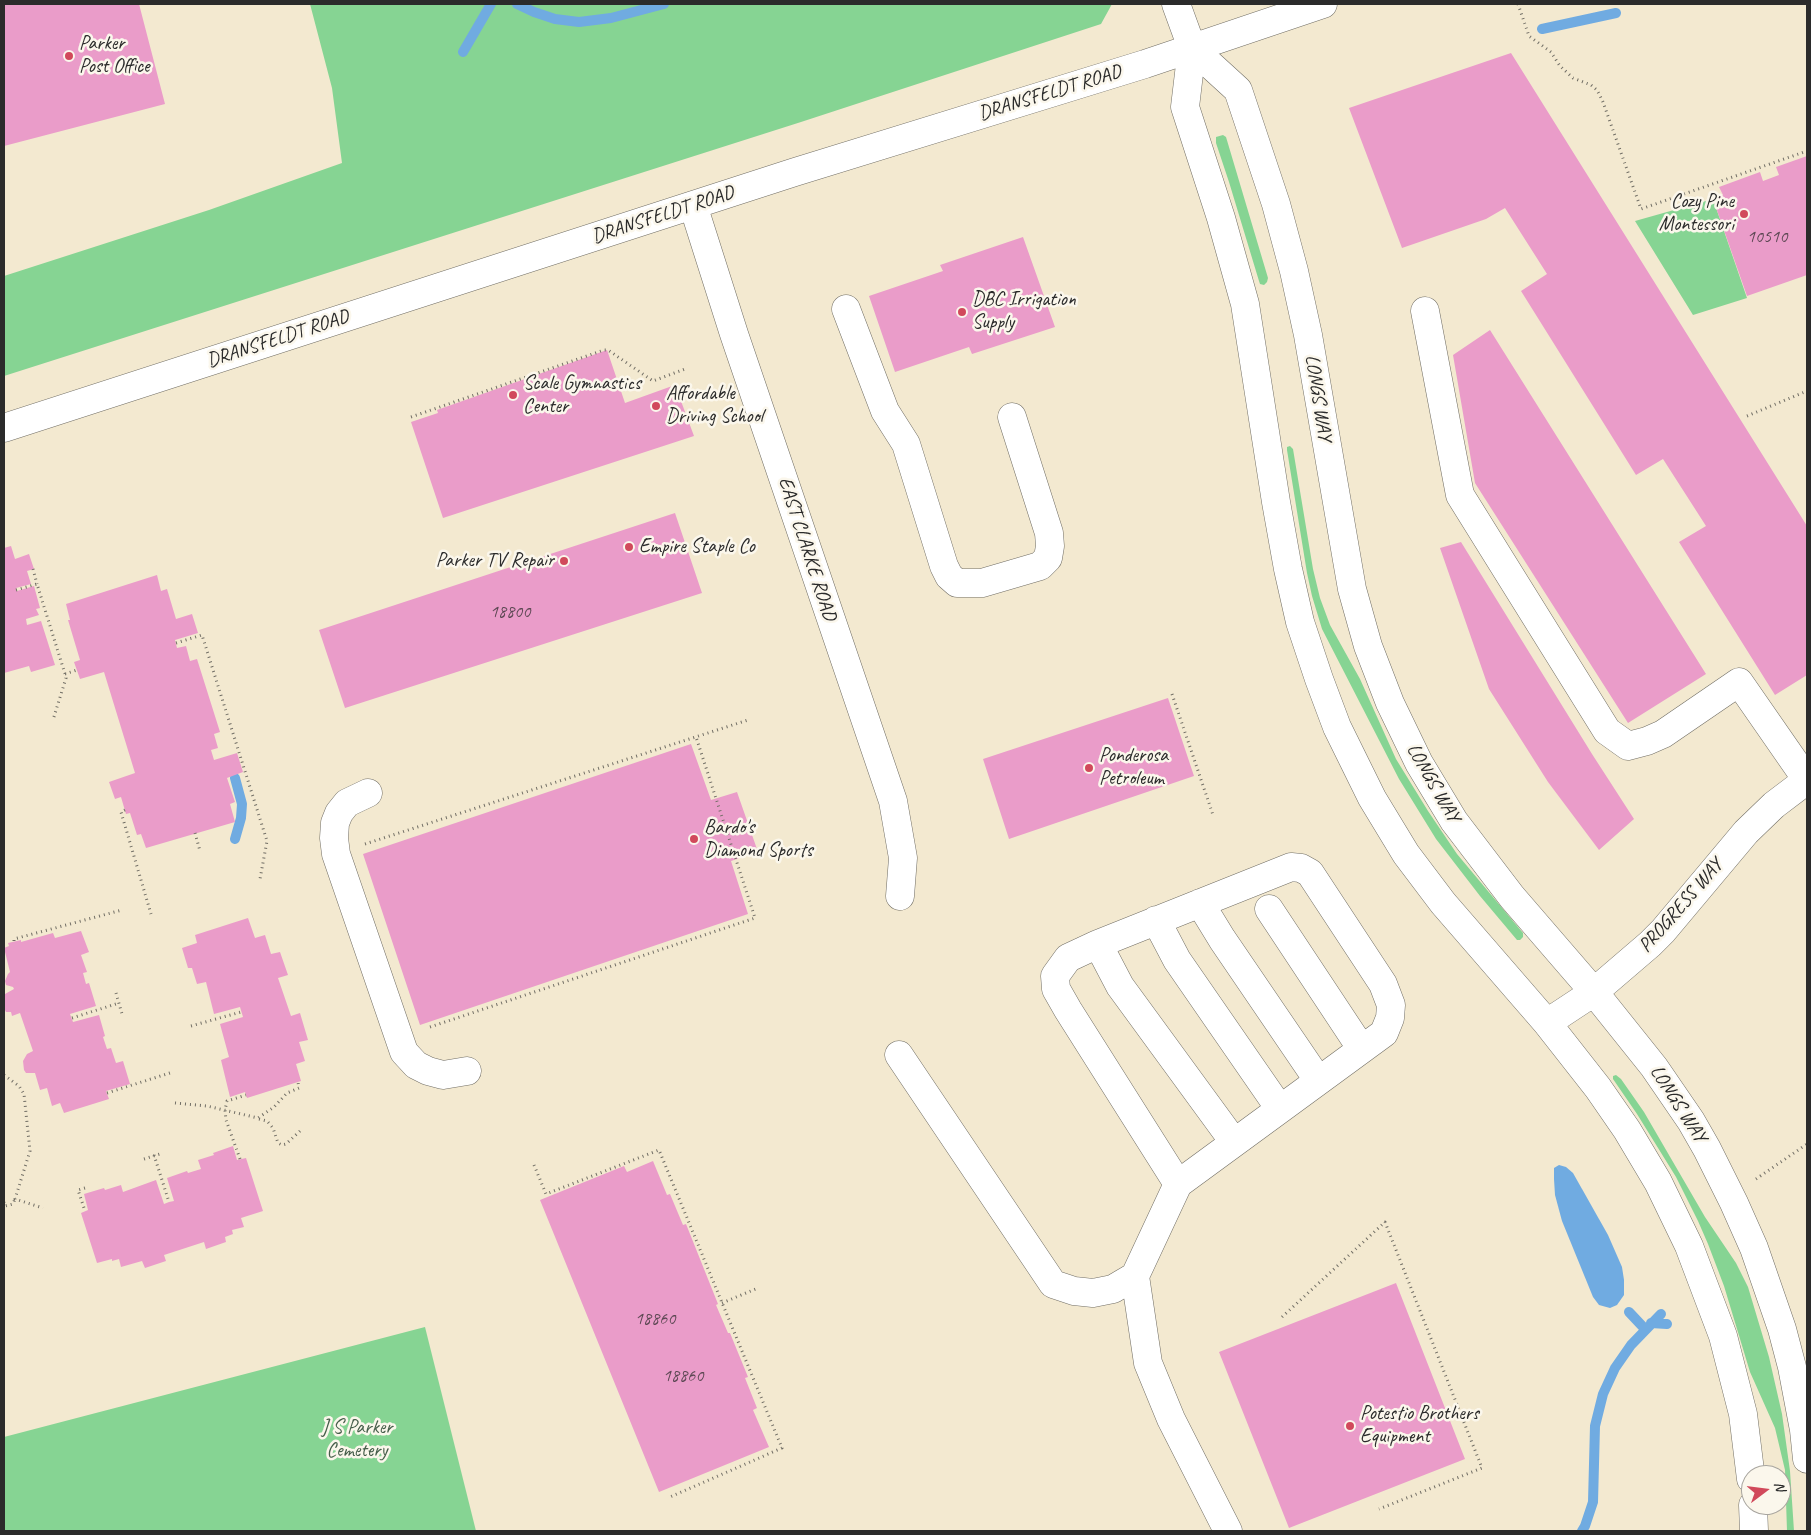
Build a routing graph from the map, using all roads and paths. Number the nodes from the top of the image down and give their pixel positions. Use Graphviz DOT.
graph roads {
  1 [pos="1176,4"];
  2 [pos="1323,4"];
  3 [pos="1518,4"];
  4 [pos="1192,48"];
  5 [pos="1807,151"];
  6 [pos="693,205"];
  7 [pos="846,309"];
  8 [pos="1425,311"];
  9 [pos="685,369"];
  10 [pos="1807,391"];
  11 [pos="1747,416"];
  12 [pos="411,417"];
  13 [pos="1012,417"];
  14 [pos="4,428"];
  15 [pos="33,569"];
  16 [pos="37,584"];
  17 [pos="16,590"];
  18 [pos="176,643"];
  19 [pos="77,670"];
  20 [pos="65,674"];
  21 [pos="1172,694"];
  22 [pos="53,720"];
  23 [pos="748,720"];
  24 [pos="696,737"];
  25 [pos="1807,780"];
  26 [pos="368,793"];
  27 [pos="125,810"];
  28 [pos="1212,815"];
  29 [pos="195,834"];
  30 [pos="360,846"];
  31 [pos="200,851"];
  32 [pos="260,880"];
  33 [pos="900,896"];
  34 [pos="1200,903"];
  35 [pos="1269,909"];
  36 [pos="122,910"];
  37 [pos="151,914"];
  38 [pos="1156,920"];
  39 [pos="14,941"];
  40 [pos="1098,944"];
  41 [pos="1594,992"];
  42 [pos="116,993"];
  43 [pos="119,1003"];
  44 [pos="241,1012"];
  45 [pos="122,1014"];
  46 [pos="72,1018"];
  47 [pos="1547,1023"];
  48 [pos="191,1026"];
  49 [pos="424,1029"];
  50 [pos="1362,1048"];
  51 [pos="898,1055"];
  52 [pos="467,1071"];
  53 [pos="172,1072"];
  54 [pos="4,1075"];
  55 [pos="1318,1080"];
  56 [pos="298,1082"];
  57 [pos="107,1093"];
  58 [pos="246,1095"];
  59 [pos="175,1103"];
  60 [pos="1280,1109"];
  61 [pos="225,1110"];
  62 [pos="258,1118"];
  63 [pos="300,1130"];
  64 [pos="1234,1142"];
  65 [pos="1807,1144"];
  66 [pos="163,1152"];
  67 [pos="154,1155"];
  68 [pos="144,1158"];
  69 [pos="240,1159"];
  70 [pos="534,1165"];
  71 [pos="1752,1182"];
  72 [pos="1178,1184"];
  73 [pos="85,1188"];
  74 [pos="15,1199"];
  75 [pos="4,1202"];
  76 [pos="169,1202"];
  77 [pos="42,1208"];
  78 [pos="85,1211"];
  79 [pos="1136,1276"];
  80 [pos="758,1288"];
  81 [pos="722,1303"];
  82 [pos="1282,1317"];
  83 [pos="1807,1459"];
  84 [pos="1749,1465"];
  85 [pos="670,1497"];
  86 [pos="1379,1509"];
  87 [pos="1753,1515"];
  88 [pos="1228,1531"];
  89 [pos="1754,1531"];
  1 -- 4 [label="street, LONGS WAY"];
  2 -- 4 [label="street, DRANSFELDT ROAD"];
  3 -- 5 [label="path"];
  4 -- 6 [label="street, DRANSFELDT ROAD"];
  4 -- 41 [label="street, LONGS WAY"];
  4 -- 47 [label="street, LONGS WAY"];
  6 -- 14 [label="street, DRANSFELDT ROAD"];
  6 -- 33 [label="street, EAST CLARKE ROAD"];
  7 -- 13 [label="street"];
  8 -- 25 [label="street"];
  9 -- 12 [label="path"];
  10 -- 11 [label="path"];
  15 -- 16 [label="path"];
  16 -- 17 [label="path"];
  16 -- 20 [label="path"];
  18 -- 32 [label="path"];
  19 -- 20 [label="path"];
  20 -- 22 [label="path"];
  21 -- 28 [label="path"];
  23 -- 24 [label="path"];
  24 -- 30 [label="path"];
  24 -- 49 [label="path"];
  25 -- 41 [label="street, PROGRESS WAY"];
  26 -- 52 [label="street"];
  27 -- 37 [label="path"];
  29 -- 31 [label="path"];
  34 -- 38 [label="street"];
  34 -- 50 [label="street"];
  34 -- 55 [label="street"];
  35 -- 50 [label="street"];
  36 -- 39 [label="path"];
  38 -- 40 [label="street"];
  38 -- 60 [label="street"];
  40 -- 64 [label="street"];
  40 -- 72 [label="street"];
  41 -- 47 [label="street, PROGRESS WAY"];
  41 -- 83 [label="street, LONGS WAY"];
  42 -- 43 [label="path"];
  43 -- 45 [label="path"];
  43 -- 46 [label="path"];
  44 -- 48 [label="path"];
  47 -- 84 [label="street, LONGS WAY"];
  50 -- 55 [label="street"];
  51 -- 79 [label="street"];
  53 -- 57 [label="path"];
  54 -- 74 [label="path"];
  55 -- 60 [label="street"];
  56 -- 62 [label="path"];
  58 -- 61 [label="path"];
  59 -- 61 [label="path"];
  60 -- 64 [label="street"];
  61 -- 62 [label="path"];
  61 -- 69 [label="path"];
  62 -- 63 [label="path"];
  64 -- 72 [label="street"];
  65 -- 71 [label="path"];
  66 -- 67 [label="path"];
  67 -- 68 [label="path"];
  67 -- 76 [label="path"];
  70 -- 81 [label="path"];
  72 -- 79 [label="street"];
  73 -- 78 [label="path"];
  74 -- 75 [label="path"];
  74 -- 77 [label="path"];
  79 -- 88 [label="street"];
  80 -- 81 [label="path"];
  81 -- 85 [label="path"];
  82 -- 86 [label="path"];
  87 -- 89 [label="street"];
}
